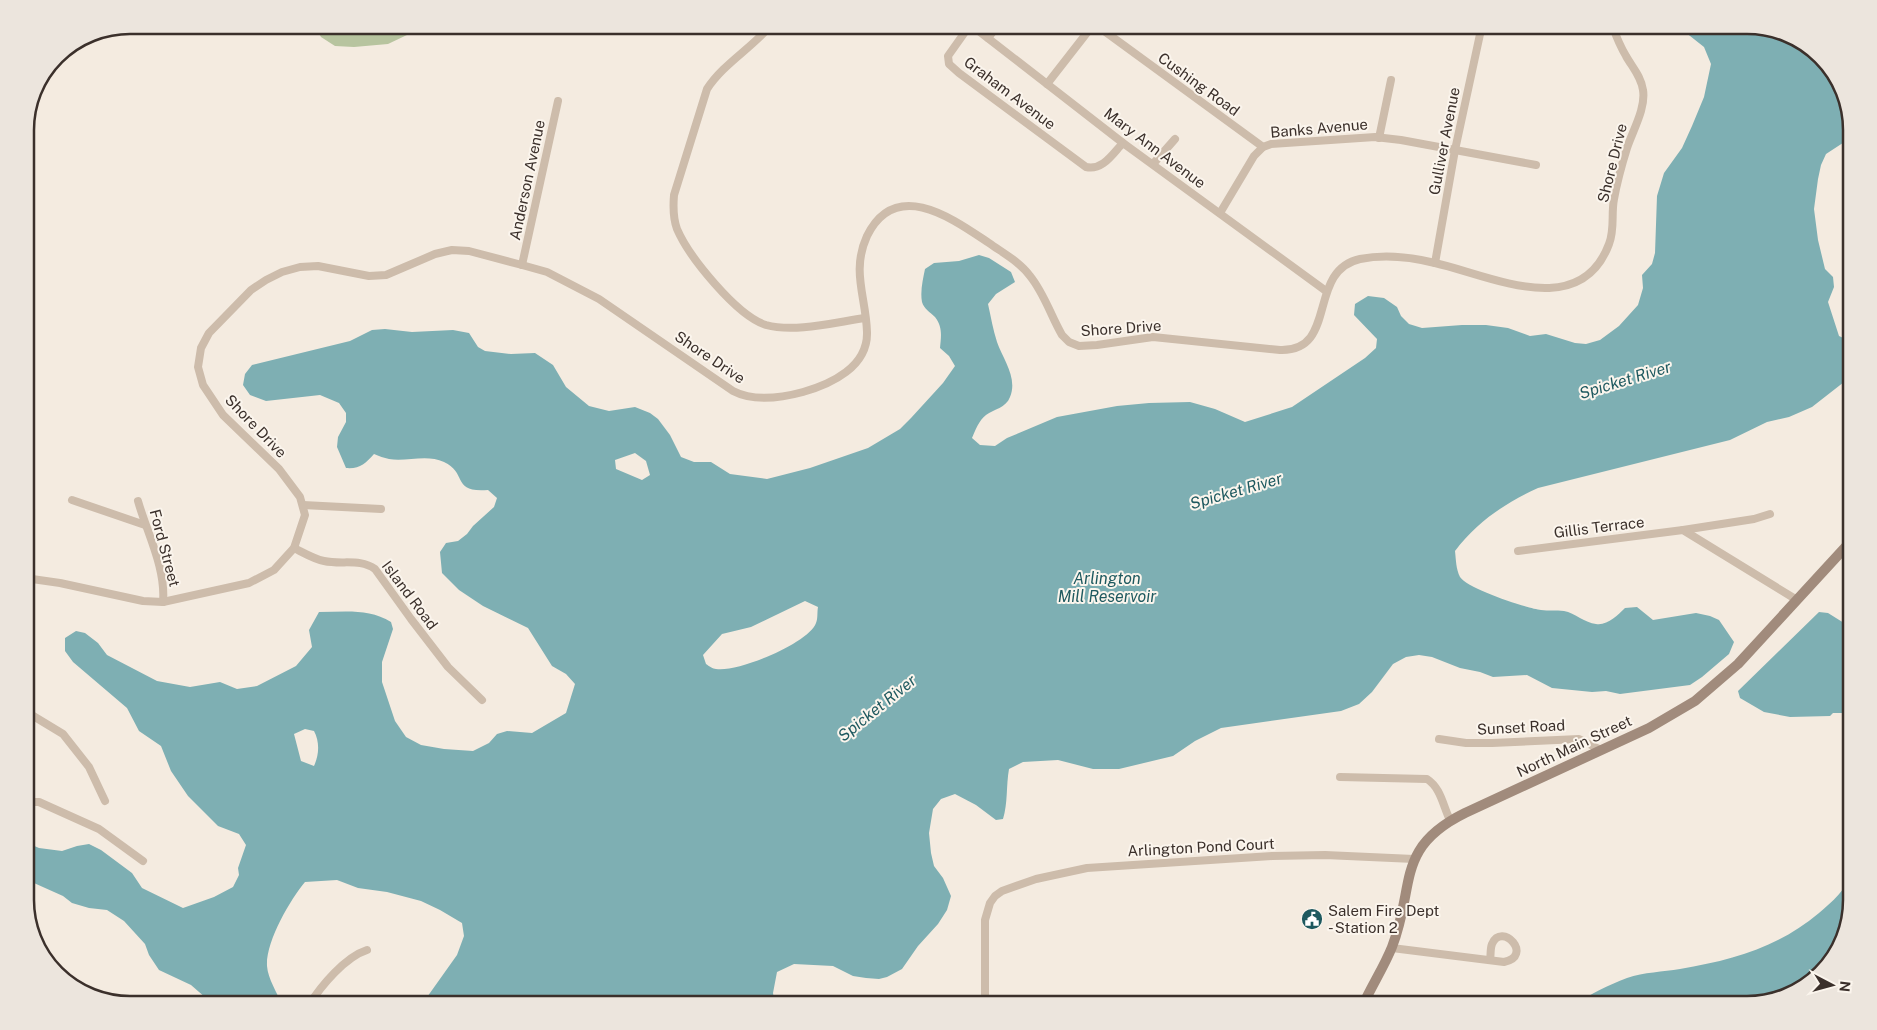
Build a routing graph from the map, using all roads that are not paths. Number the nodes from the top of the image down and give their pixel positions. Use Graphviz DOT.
graph roads {
  1 [pos="762,34"];
  2 [pos="964,34"];
  3 [pos="983,34"];
  4 [pos="991,34"];
  5 [pos="1088,34"];
  6 [pos="1107,34"];
  7 [pos="1480,34"];
  8 [pos="1615,34"];
  9 [pos="988,38"];
  10 [pos="1391,80"];
  11 [pos="1047,84"];
  12 [pos="558,101"];
  13 [pos="1379,138"];
  14 [pos="1174,139"];
  15 [pos="1123,142"];
  16 [pos="1263,147"];
  17 [pos="1455,150"];
  18 [pos="1153,164"];
  19 [pos="1536,165"];
  20 [pos="1220,213"];
  21 [pos="1435,263"];
  22 [pos="522,264"];
  23 [pos="1326,290"];
  24 [pos="865,318"];
  25 [pos="72,500"];
  26 [pos="138,501"];
  27 [pos="303,505"];
  28 [pos="381,509"];
  29 [pos="1770,514"];
  30 [pos="145,525"];
  31 [pos="1683,530"];
  32 [pos="294,548"];
  33 [pos="1843,550"];
  34 [pos="1518,551"];
  35 [pos="34,579"];
  36 [pos="1797,600"];
  37 [pos="163,602"];
  38 [pos="482,700"];
  39 [pos="34,716"];
  40 [pos="1439,739"];
  41 [pos="1601,750"];
  42 [pos="1340,777"];
  43 [pos="106,801"];
  44 [pos="34,802"];
  45 [pos="1450,820"];
  46 [pos="1414,859"];
  47 [pos="143,861"];
  48 [pos="1392,948"];
  49 [pos="364,951"];
  50 [pos="1490,960"];
  51 [pos="316,996"];
  52 [pos="985,996"];
  53 [pos="1368,996"];
  1 -- 24 [label="street"];
  2 -- 15 [label="street, Graham Avenue"];
  3 -- 9 [label="street, Mary Ann Avenue"];
  4 -- 9 [label="street"];
  5 -- 11 [label="street"];
  6 -- 16 [label="street, Cushing Road"];
  7 -- 17 [label="street, Gulliver Avenue"];
  8 -- 21 [label="street, Shore Drive"];
  9 -- 11 [label="street, Mary Ann Avenue"];
  10 -- 13 [label="street"];
  11 -- 15 [label="street, Mary Ann Avenue"];
  12 -- 22 [label="street, Anderson Avenue"];
  13 -- 16 [label="street, Banks Avenue"];
  13 -- 17 [label="street, Banks Avenue"];
  14 -- 18 [label="street"];
  15 -- 18 [label="street, Mary Ann Avenue"];
  16 -- 20 [label="street, Banks Avenue"];
  17 -- 19 [label="street, Banks Avenue"];
  17 -- 21 [label="street, Gulliver Avenue"];
  18 -- 20 [label="street, Mary Ann Avenue"];
  20 -- 23 [label="street, Mary Ann Avenue"];
  21 -- 23 [label="street, Shore Drive"];
  22 -- 24 [label="street, Shore Drive"];
  22 -- 27 [label="street, Shore Drive"];
  23 -- 24 [label="street, Shore Drive"];
  25 -- 30 [label="street"];
  26 -- 30 [label="street, Ford Street"];
  27 -- 28 [label="street"];
  27 -- 32 [label="street"];
  29 -- 31 [label="street, Gillis Terrace"];
  30 -- 37 [label="street, Ford Street"];
  31 -- 34 [label="street, Gillis Terrace"];
  31 -- 36 [label="street"];
  32 -- 37 [label="street"];
  32 -- 38 [label="street, Island Road"];
  33 -- 36 [label="street, North Main Street"];
  35 -- 37 [label="street"];
  36 -- 41 [label="street, North Main Street"];
  39 -- 43 [label="street"];
  40 -- 41 [label="street, Sunset Road"];
  41 -- 45 [label="street, North Main Street"];
  42 -- 45 [label="street"];
  44 -- 47 [label="street"];
  45 -- 46 [label="street, North Main Street"];
  46 -- 48 [label="street, North Main Street"];
  46 -- 52 [label="street, Arlington Pond Court"];
  48 -- 50 [label="street"];
  48 -- 53 [label="street, North Main Street"];
  49 -- 51 [label="street"];
}
